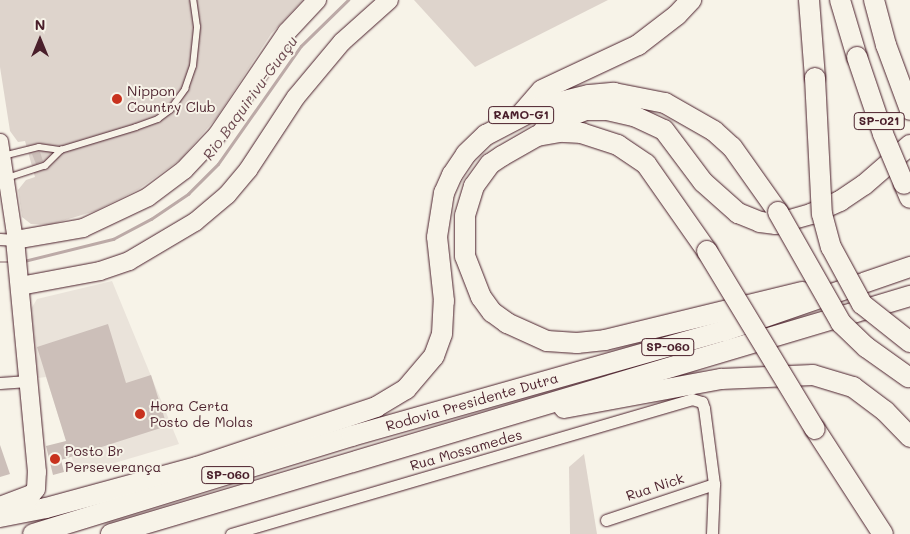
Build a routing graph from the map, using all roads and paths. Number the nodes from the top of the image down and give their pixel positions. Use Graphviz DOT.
graph roads {
  1 [pos="193,0"];
  2 [pos="317,0"];
  3 [pos="389,0"];
  4 [pos="690,0"];
  5 [pos="809,0"];
  6 [pos="840,0"];
  7 [pos="874,0"];
  8 [pos="910,110"];
  9 [pos="518,117"];
  10 [pos="537,136"];
  11 [pos="0,141"];
  12 [pos="910,145"];
  13 [pos="61,150"];
  14 [pos="2,156"];
  15 [pos="6,178"];
  16 [pos="910,198"];
  17 [pos="11,244"];
  18 [pos="910,267"];
  19 [pos="20,280"];
  20 [pos="910,296"];
  21 [pos="910,342"];
  22 [pos="909,378"];
  23 [pos="31,381"];
  24 [pos="0,383"];
  25 [pos="520,411"];
  26 [pos="910,437"];
  27 [pos="714,484"];
  28 [pos="0,506"];
  29 [pos="0,517"];
  30 [pos="606,520"];
  31 [pos="33,534"];
  32 [pos="111,534"];
  33 [pos="231,534"];
  34 [pos="712,534"];
  35 [pos="884,534"];
  1 -- 13 [label="lane"];
  2 -- 17 [label="main road"];
  3 -- 19 [label="main road"];
  4 -- 9 [label="highway"];
  5 -- 21 [label="highway, bridge"];
  6 -- 16 [label="highway, SP-021, bridge"];
  7 -- 8 [label="highway, SP-021"];
  9 -- 22 [label="highway, RAMO-G1, bridge"];
  9 -- 29 [label="highway, RAMO-G1"];
  10 -- 12 [label="highway"];
  10 -- 18 [label="highway"];
  10 -- 35 [label="highway, bridge"];
  11 -- 14 [label="street"];
  13 -- 14 [label="lane"];
  13 -- 15 [label="lane"];
  14 -- 15 [label="street"];
  15 -- 17 [label="street"];
  17 -- 19 [label="main road"];
  18 -- 31 [label="highway, Rodovia Presidente Dutra / SP-060"];
  19 -- 23 [label="main road"];
  20 -- 25 [label="highway, Rodovia Presidente Dutra / SP-060"];
  23 -- 24 [label="street"];
  23 -- 28 [label="main road"];
  25 -- 26 [label="highway"];
  25 -- 32 [label="highway, Rodovia Presidente Dutra / SP-060"];
  27 -- 30 [label="street, Rua Nick"];
  27 -- 33 [label="street, Rua Mossamedes"];
  27 -- 34 [label="street"];
}
